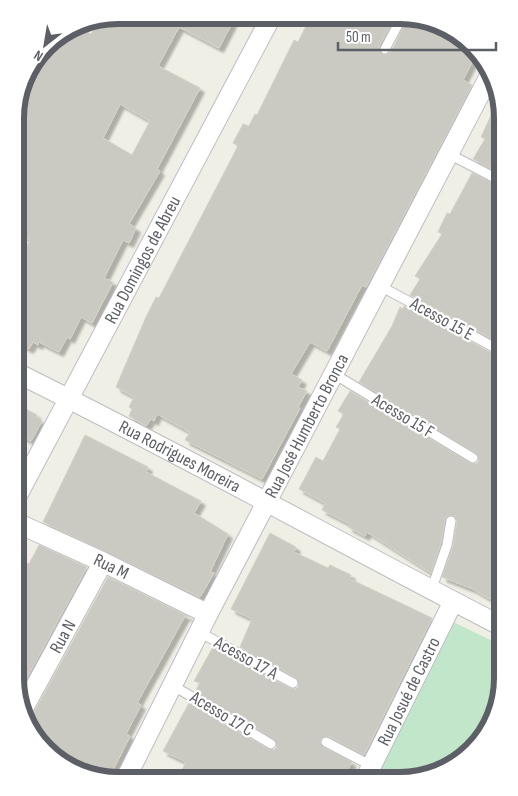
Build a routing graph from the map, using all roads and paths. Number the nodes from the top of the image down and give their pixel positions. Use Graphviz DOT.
graph roads {
  1 [pos="267,24"];
  2 [pos="398,24"];
  3 [pos="385,49"];
  4 [pos="487,81"];
  5 [pos="449,154"];
  6 [pos="494,177"];
  7 [pos="380,286"];
  8 [pos="494,344"];
  9 [pos="334,374"];
  10 [pos="24,376"];
  11 [pos="68,398"];
  12 [pos="473,458"];
  13 [pos="24,483"];
  14 [pos="267,502"];
  15 [pos="451,521"];
  16 [pos="24,526"];
  17 [pos="103,562"];
  18 [pos="431,591"];
  19 [pos="453,602"];
  20 [pos="208,614"];
  21 [pos="494,617"];
  22 [pos="198,632"];
  23 [pos="293,683"];
  24 [pos="172,685"];
  25 [pos="27,702"];
  26 [pos="326,742"];
  27 [pos="271,744"];
  28 [pos="130,772"];
  29 [pos="365,772"];
  30 [pos="369,772"];
  1 -- 11 [label="street, Rua Domingos de Abreu"];
  2 -- 3 [label="lane"];
  4 -- 5 [label="street, Rua José Humberto Bronca"];
  5 -- 6 [label="lane"];
  5 -- 7 [label="street, Rua José Humberto Bronca"];
  7 -- 8 [label="lane, Acesso 15 E"];
  7 -- 9 [label="street, Rua José Humberto Bronca"];
  9 -- 12 [label="lane, Acesso 15 F"];
  9 -- 14 [label="street, Rua José Humberto Bronca"];
  10 -- 11 [label="street, Rua Rodrigues Moreira"];
  11 -- 13 [label="street, Rua Domingos de Abreu"];
  11 -- 14 [label="street, Rua Rodrigues Moreira"];
  14 -- 18 [label="street, Rua Rodrigues Moreira"];
  14 -- 20 [label="street, Rua José Humberto Bronca"];
  15 -- 18 [label="lane"];
  16 -- 17 [label="street, Rua M"];
  17 -- 20 [label="street, Rua M"];
  17 -- 25 [label="street, Rua N"];
  18 -- 19 [label="street, Rua Rodrigues Moreira"];
  19 -- 21 [label="street, Rua Rodrigues Moreira"];
  19 -- 30 [label="street, Rua Josué de Castro"];
  20 -- 22 [label="street, Rua José Humberto Bronca"];
  22 -- 23 [label="lane, Acesso 17 A"];
  22 -- 24 [label="street, Rua José Humberto Bronca"];
  24 -- 27 [label="lane, Acesso 17 C"];
  24 -- 28 [label="street, Rua José Humberto Bronca"];
  26 -- 29 [label="lane"];
}
